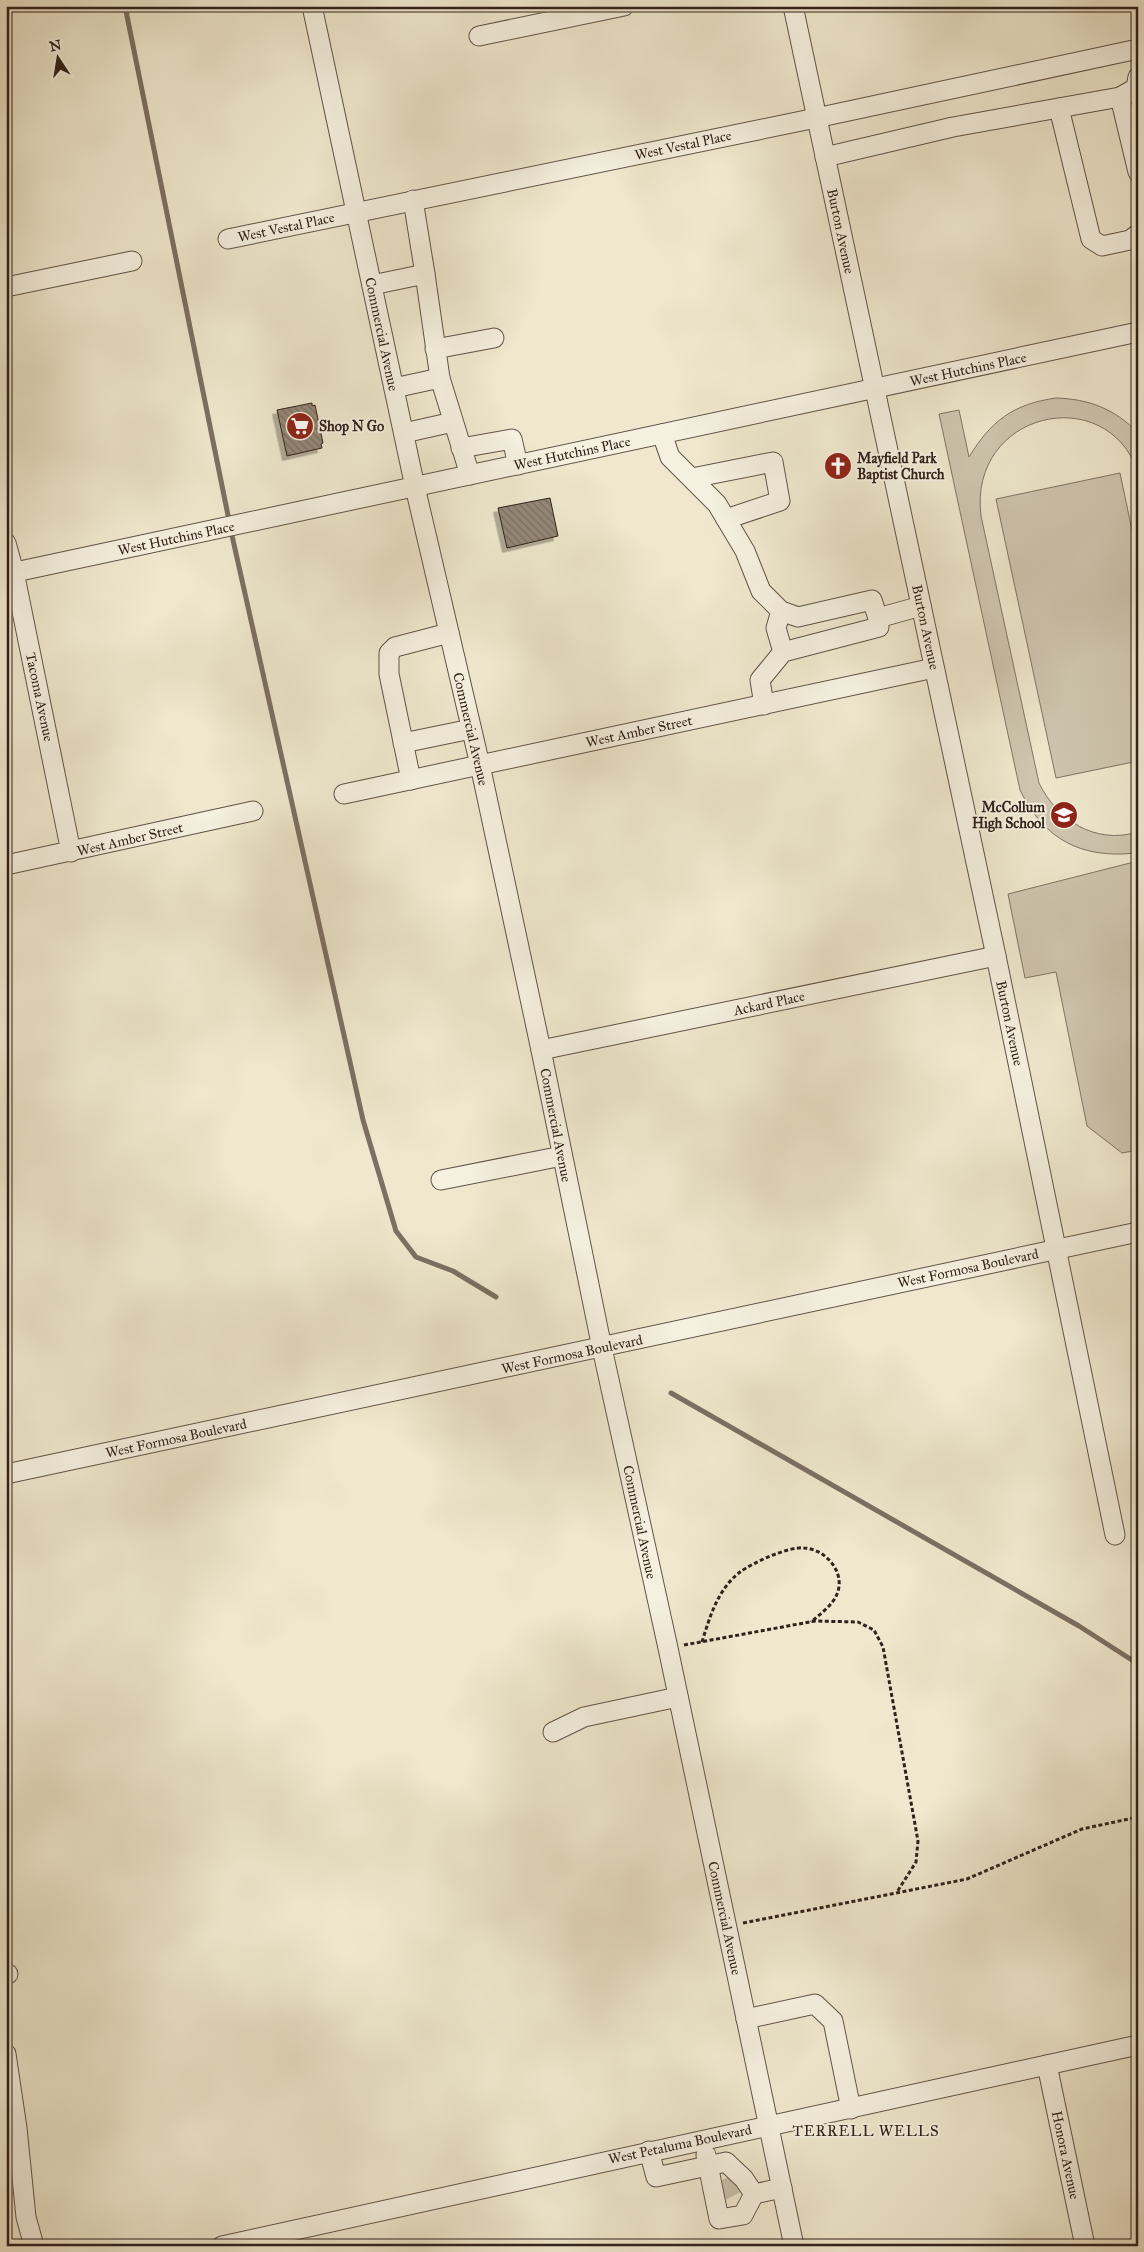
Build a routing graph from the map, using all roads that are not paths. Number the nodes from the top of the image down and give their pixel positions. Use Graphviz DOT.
graph roads {
  1 [pos="312,6"];
  2 [pos="624,6"];
  3 [pos="793,6"];
  4 [pos="479,36"];
  5 [pos="1137,51"];
  6 [pos="1138,77"];
  7 [pos="1120,97"];
  8 [pos="1059,108"];
  9 [pos="816,118"];
  10 [pos="825,157"];
  11 [pos="1138,172"];
  12 [pos="413,200"];
  13 [pos="356,212"];
  14 [pos="1138,234"];
  15 [pos="228,239"];
  16 [pos="132,262"];
  17 [pos="425,274"];
  18 [pos="372,285"];
  19 [pos="6,287"];
  20 [pos="1138,332"];
  21 [pos="494,338"];
  22 [pos="435,349"];
  23 [pos="440,378"];
  24 [pos="394,388"];
  25 [pos="875,389"];
  26 [pos="453,422"];
  27 [pos="404,434"];
  28 [pos="662,434"];
  29 [pos="461,448"];
  30 [pos="518,465"];
  31 [pos="470,475"];
  32 [pos="692,478"];
  33 [pos="415,487"];
  34 [pos="726,519"];
  35 [pos="6,543"];
  36 [pos="10,573"];
  37 [pos="921,606"];
  38 [pos="781,611"];
  39 [pos="878,618"];
  40 [pos="449,633"];
  41 [pos="783,652"];
  42 [pos="934,668"];
  43 [pos="764,704"];
  44 [pos="471,729"];
  45 [pos="403,743"];
  46 [pos="480,765"];
  47 [pos="411,780"];
  48 [pos="344,794"];
  49 [pos="253,811"];
  50 [pos="71,852"];
  51 [pos="6,865"];
  52 [pos="996,956"];
  53 [pos="541,1050"];
  54 [pos="562,1156"];
  55 [pos="441,1180"];
  56 [pos="1138,1232"];
  57 [pos="1057,1249"];
  58 [pos="602,1348"];
  59 [pos="6,1474"];
  60 [pos="1115,1535"];
  61 [pos="678,1697"];
  62 [pos="552,1732"];
  63 [pos="746,2019"];
  64 [pos="1138,2046"];
  65 [pos="6,2054"];
  66 [pos="1047,2065"];
  67 [pos="852,2109"];
  68 [pos="768,2125"];
  69 [pos="703,2139"];
  70 [pos="649,2151"];
  71 [pos="709,2166"];
  72 [pos="734,2188"];
  73 [pos="782,2188"];
  74 [pos="34,2246"];
  75 [pos="222,2246"];
  76 [pos="794,2246"];
  77 [pos="1086,2246"];
  1 -- 13 [label="street, Commercial Avenue"];
  2 -- 4 [label="street"];
  3 -- 9 [label="street, Burton Avenue"];
  5 -- 9 [label="street, West Vestal Place"];
  6 -- 7 [label="street"];
  7 -- 8 [label="street"];
  7 -- 11 [label="street"];
  8 -- 10 [label="street"];
  8 -- 14 [label="street"];
  9 -- 10 [label="street, Burton Avenue"];
  9 -- 12 [label="street, West Vestal Place"];
  10 -- 25 [label="street, Burton Avenue"];
  12 -- 13 [label="street, West Vestal Place"];
  12 -- 17 [label="street"];
  13 -- 15 [label="street, West Vestal Place"];
  13 -- 18 [label="street, Commercial Avenue"];
  16 -- 19 [label="street"];
  17 -- 18 [label="street"];
  17 -- 22 [label="street"];
  18 -- 24 [label="street, Commercial Avenue"];
  20 -- 25 [label="street, West Hutchins Place"];
  21 -- 22 [label="street"];
  22 -- 23 [label="street"];
  23 -- 24 [label="street"];
  23 -- 26 [label="street"];
  24 -- 27 [label="street, Commercial Avenue"];
  25 -- 28 [label="street, West Hutchins Place"];
  25 -- 37 [label="street, Burton Avenue"];
  26 -- 27 [label="street"];
  26 -- 29 [label="street"];
  27 -- 33 [label="street, Commercial Avenue"];
  28 -- 30 [label="street, West Hutchins Place"];
  28 -- 32 [label="street"];
  29 -- 30 [label="street"];
  29 -- 31 [label="street"];
  30 -- 31 [label="street, West Hutchins Place"];
  31 -- 33 [label="street, West Hutchins Place"];
  32 -- 34 [label="street"];
  32 -- 34 [label="street"];
  33 -- 36 [label="street, West Hutchins Place"];
  33 -- 40 [label="street, Commercial Avenue"];
  34 -- 38 [label="street"];
  35 -- 36 [label="street, Tacoma Avenue"];
  36 -- 50 [label="street, Tacoma Avenue"];
  37 -- 39 [label="street"];
  37 -- 42 [label="street, Burton Avenue"];
  38 -- 39 [label="street"];
  38 -- 41 [label="street"];
  39 -- 41 [label="street"];
  40 -- 44 [label="street, Commercial Avenue"];
  40 -- 45 [label="street"];
  41 -- 43 [label="street"];
  42 -- 43 [label="street, West Amber Street"];
  42 -- 52 [label="street, Burton Avenue"];
  43 -- 46 [label="street, West Amber Street"];
  44 -- 45 [label="street"];
  44 -- 46 [label="street, Commercial Avenue"];
  45 -- 47 [label="street"];
  46 -- 47 [label="street, West Amber Street"];
  46 -- 53 [label="street, Commercial Avenue"];
  47 -- 48 [label="street, West Amber Street"];
  49 -- 50 [label="street, West Amber Street"];
  50 -- 51 [label="street, West Amber Street"];
  52 -- 53 [label="street, Ackard Place"];
  52 -- 57 [label="street, Burton Avenue"];
  53 -- 54 [label="street, Commercial Avenue"];
  54 -- 55 [label="street"];
  54 -- 58 [label="street, Commercial Avenue"];
  56 -- 57 [label="street, West Formosa Boulevard"];
  57 -- 58 [label="street, West Formosa Boulevard"];
  57 -- 60 [label="street, Burton Avenue"];
  58 -- 59 [label="street, West Formosa Boulevard"];
  58 -- 61 [label="street, Commercial Avenue"];
  61 -- 62 [label="street"];
  61 -- 63 [label="street, Commercial Avenue"];
  63 -- 67 [label="street"];
  63 -- 68 [label="street, Commercial Avenue"];
  64 -- 66 [label="street, West Petaluma Boulevard"];
  65 -- 74 [label="street"];
  66 -- 67 [label="street, West Petaluma Boulevard"];
  66 -- 77 [label="street, Honora Avenue"];
  67 -- 68 [label="street, West Petaluma Boulevard"];
  68 -- 69 [label="street, West Petaluma Boulevard"];
  68 -- 73 [label="street, Commercial Avenue"];
  69 -- 70 [label="street, West Petaluma Boulevard"];
  69 -- 71 [label="street"];
  70 -- 71 [label="street"];
  70 -- 75 [label="street, West Petaluma Boulevard"];
  71 -- 72 [label="street"];
  71 -- 72 [label="street"];
  72 -- 73 [label="street"];
  73 -- 76 [label="street, Commercial Avenue"];
}
